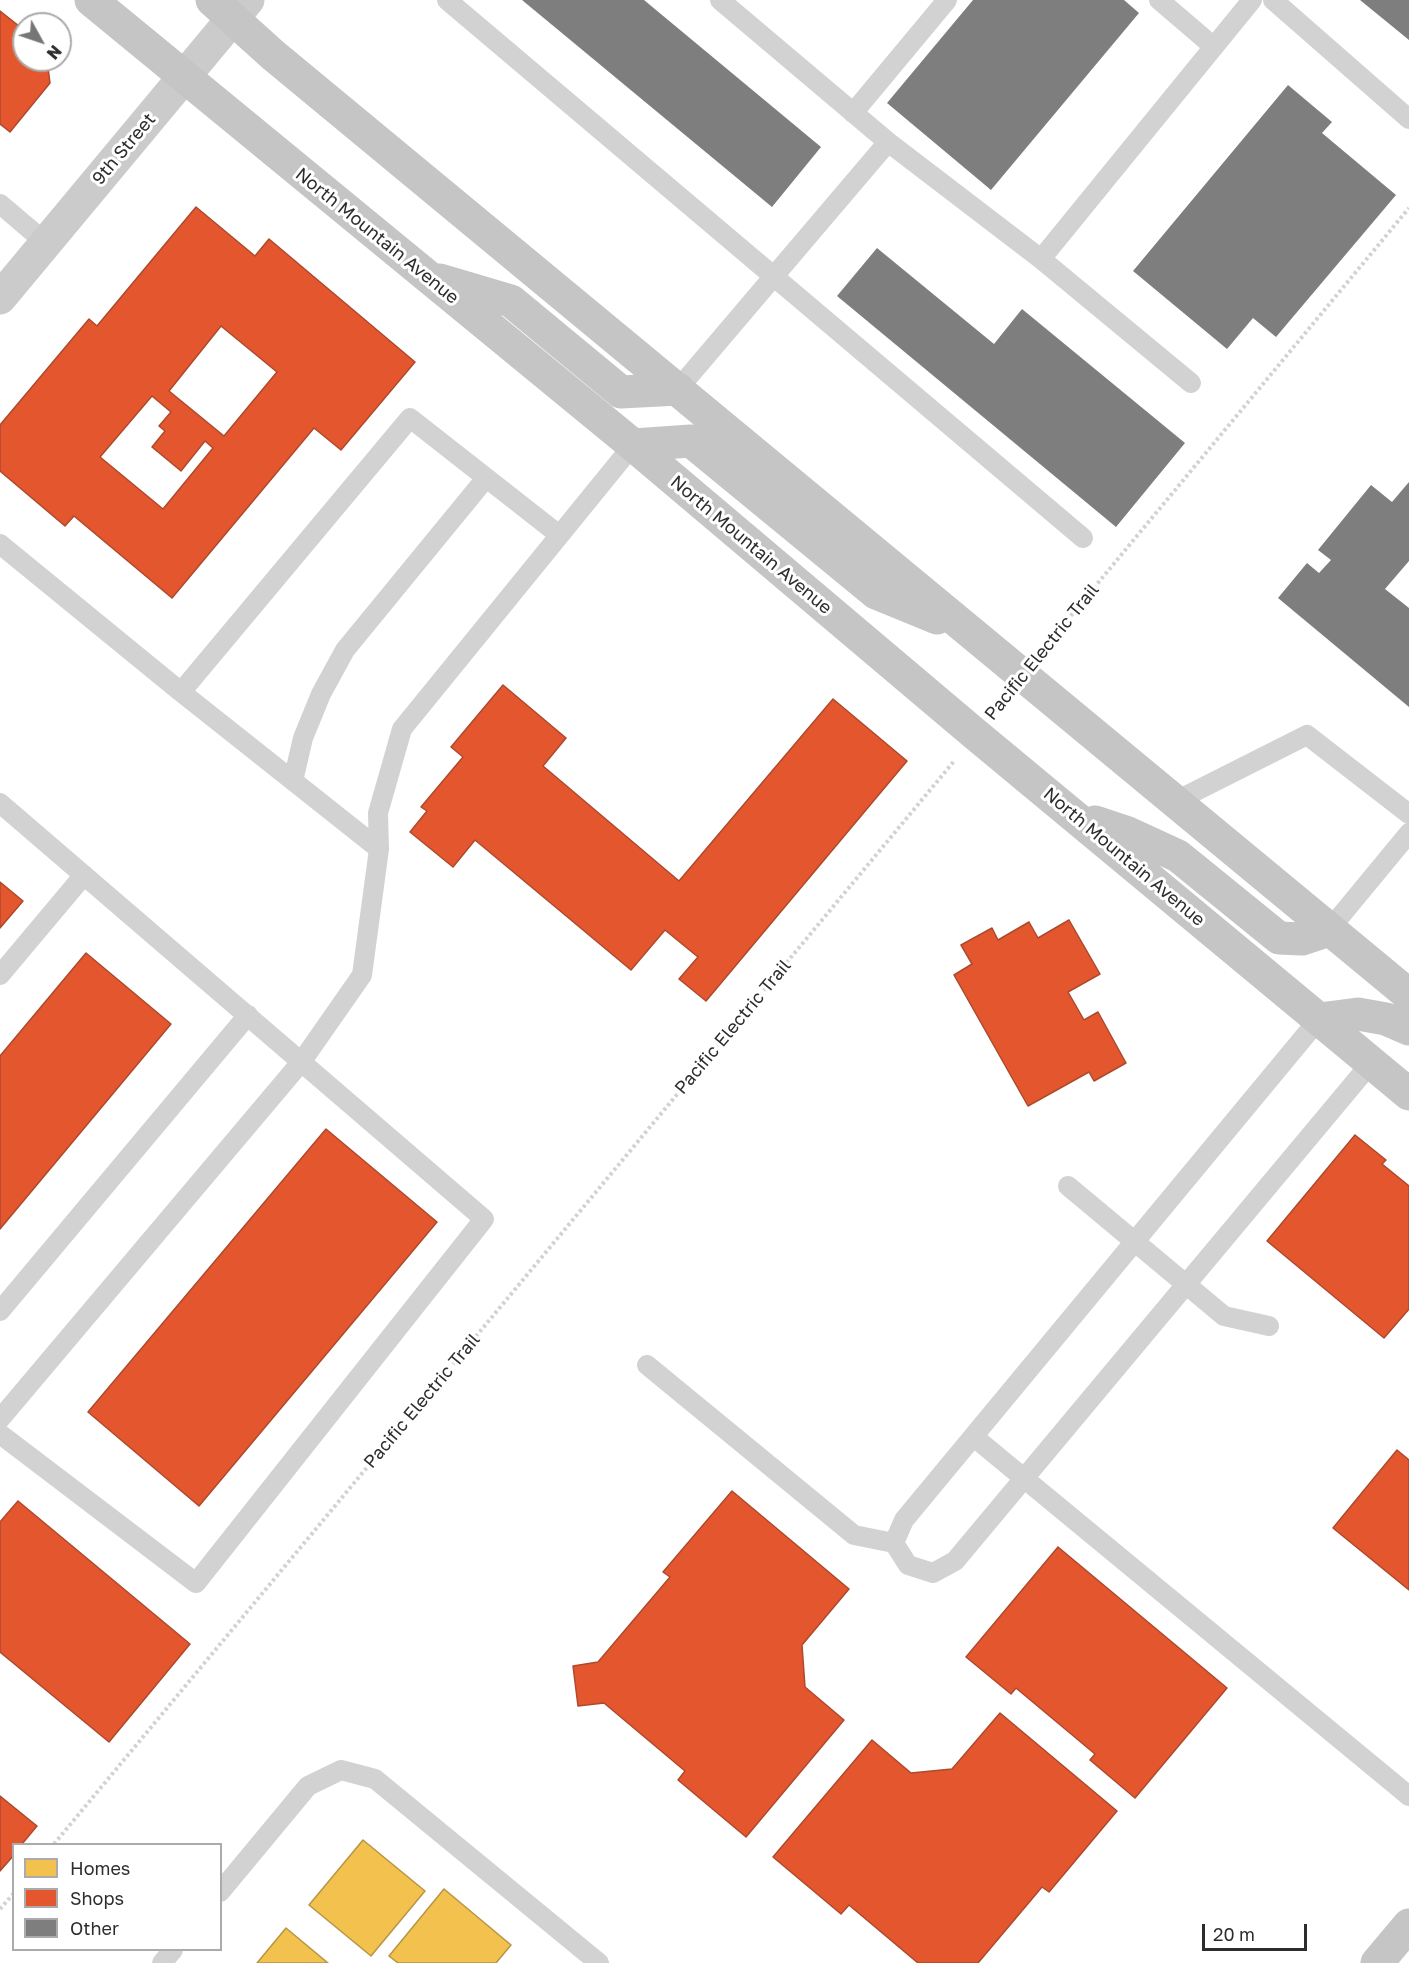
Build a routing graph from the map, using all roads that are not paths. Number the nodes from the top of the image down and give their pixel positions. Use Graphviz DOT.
graph roads {
  1 [pos="91,0"];
  2 [pos="447,0"];
  3 [pos="720,0"];
  4 [pos="947,0"];
  5 [pos="1159,0"];
  6 [pos="1252,0"];
  7 [pos="1273,0"];
  8 [pos="231,6"];
  9 [pos="1214,47"];
  10 [pos="183,78"];
  11 [pos="853,113"];
  12 [pos="1409,120"];
  13 [pos="888,142"];
  14 [pos="0,204"];
  15 [pos="46,243"];
  16 [pos="1041,259"];
  17 [pos="427,277"];
  18 [pos="772,277"];
  19 [pos="0,298"];
  20 [pos="1191,382"];
  21 [pos="678,389"];
  22 [pos="633,445"];
  23 [pos="486,478"];
  24 [pos="558,534"];
  25 [pos="1083,538"];
  26 [pos="0,544"];
  27 [pos="966,629"];
  28 [pos="181,692"];
  29 [pos="293,781"];
  30 [pos="0,802"];
  31 [pos="1174,802"];
  32 [pos="1409,814"];
  33 [pos="1075,816"];
  34 [pos="1409,833"];
  35 [pos="379,849"];
  36 [pos="84,875"];
  37 [pos="1329,930"];
  38 [pos="0,975"];
  39 [pos="1409,995"];
  40 [pos="249,1015"];
  41 [pos="1319,1019"];
  42 [pos="1409,1029"];
  43 [pos="302,1061"];
  44 [pos="1371,1063"];
  45 [pos="1409,1094"];
  46 [pos="1068,1186"];
  47 [pos="1134,1241"];
  48 [pos="1185,1284"];
  49 [pos="0,1311"];
  50 [pos="1269,1326"];
  51 [pos="647,1365"];
  52 [pos="0,1419"];
  53 [pos="0,1434"];
  54 [pos="974,1437"];
  55 [pos="1023,1477"];
  56 [pos="894,1543"];
  57 [pos="1409,1796"];
  58 [pos="222,1890"];
  59 [pos="1409,1925"];
  60 [pos="172,1951"];
  61 [pos="162,1963"];
  62 [pos="599,1963"];
  63 [pos="1377,1963"];
  1 -- 10 [label="main road, North Mountain Avenue"];
  2 -- 18 [label="lane"];
  3 -- 11 [label="lane"];
  4 -- 11 [label="lane"];
  5 -- 9 [label="lane"];
  6 -- 9 [label="lane"];
  7 -- 12 [label="lane"];
  8 -- 10 [label="street, 9th Street"];
  8 -- 21 [label="main road"];
  9 -- 16 [label="lane"];
  10 -- 15 [label="street, 9th Street"];
  10 -- 17 [label="main road, North Mountain Avenue"];
  11 -- 13 [label="lane"];
  13 -- 16 [label="lane"];
  13 -- 18 [label="lane"];
  14 -- 15 [label="lane"];
  15 -- 19 [label="street, 9th Street"];
  16 -- 20 [label="lane"];
  17 -- 21 [label="main road"];
  17 -- 22 [label="main road, North Mountain Avenue"];
  18 -- 21 [label="lane"];
  18 -- 25 [label="lane"];
  21 -- 27 [label="main road"];
  22 -- 24 [label="lane"];
  22 -- 27 [label="main road"];
  22 -- 33 [label="main road, North Mountain Avenue"];
  23 -- 24 [label="lane"];
  23 -- 28 [label="lane"];
  23 -- 29 [label="lane"];
  24 -- 35 [label="lane"];
  26 -- 28 [label="lane"];
  27 -- 31 [label="main road"];
  28 -- 29 [label="lane"];
  29 -- 35 [label="lane"];
  30 -- 36 [label="lane"];
  31 -- 32 [label="lane"];
  31 -- 37 [label="main road"];
  33 -- 37 [label="main road"];
  33 -- 41 [label="main road, North Mountain Avenue"];
  34 -- 37 [label="lane"];
  35 -- 43 [label="lane"];
  36 -- 38 [label="lane"];
  36 -- 40 [label="lane"];
  37 -- 39 [label="main road"];
  40 -- 43 [label="lane"];
  40 -- 49 [label="lane"];
  41 -- 42 [label="main road"];
  41 -- 44 [label="main road, North Mountain Avenue"];
  41 -- 47 [label="lane"];
  43 -- 52 [label="lane"];
  43 -- 53 [label="lane"];
  44 -- 45 [label="main road, North Mountain Avenue"];
  44 -- 48 [label="lane"];
  46 -- 47 [label="lane"];
  47 -- 48 [label="lane"];
  47 -- 54 [label="lane"];
  48 -- 50 [label="lane"];
  48 -- 55 [label="lane"];
  51 -- 56 [label="lane"];
  54 -- 55 [label="lane"];
  54 -- 56 [label="lane"];
  55 -- 56 [label="lane"];
  55 -- 57 [label="lane"];
  58 -- 62 [label="lane"];
  59 -- 63 [label="main road"];
  60 -- 61 [label="lane"];
}
